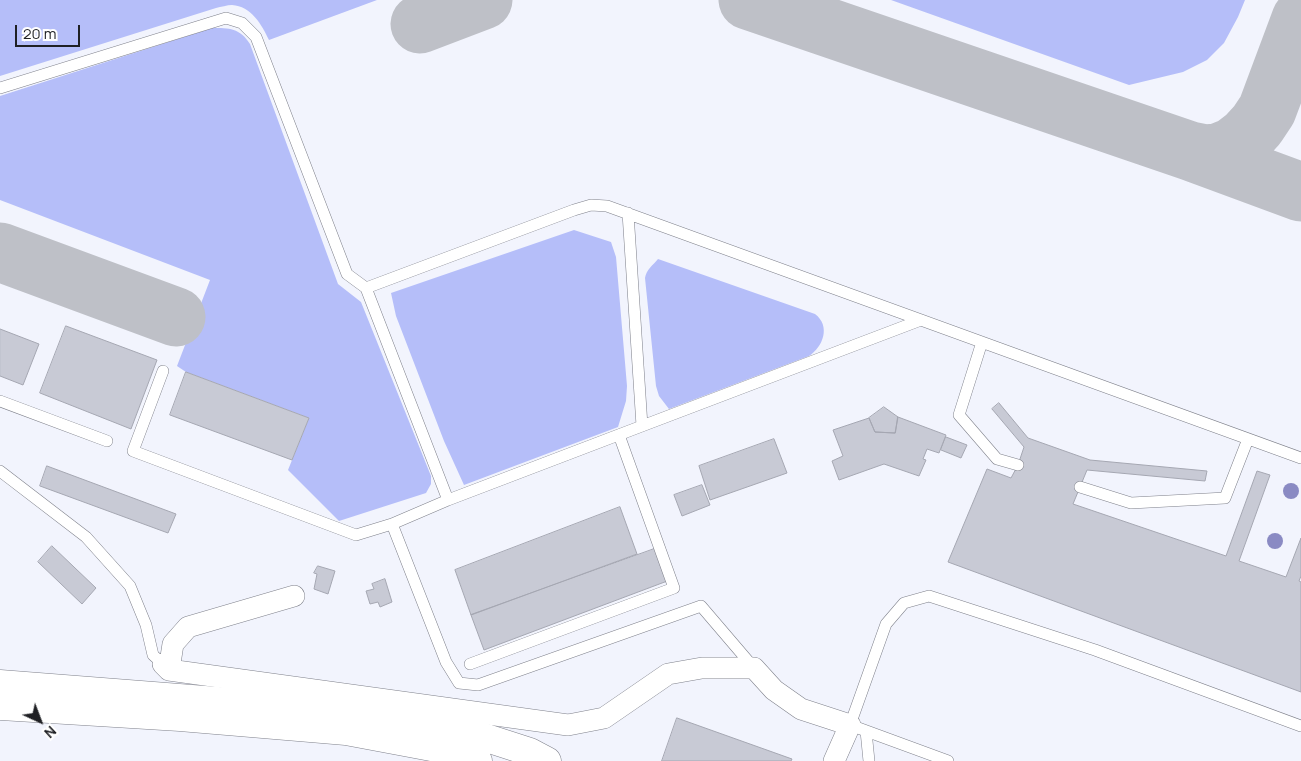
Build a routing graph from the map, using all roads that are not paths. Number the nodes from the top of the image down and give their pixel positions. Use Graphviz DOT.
graph roads {
  1 [pos="0,88"];
  2 [pos="628,213"];
  3 [pos="366,288"];
  4 [pos="921,320"];
  5 [pos="982,342"];
  6 [pos="163,371"];
  7 [pos="0,401"];
  8 [pos="642,426"];
  9 [pos="618,435"];
  10 [pos="1248,440"];
  11 [pos="107,441"];
  12 [pos="1301,458"];
  13 [pos="1018,466"];
  14 [pos="0,471"];
  15 [pos="1080,487"];
  16 [pos="448,500"];
  17 [pos="392,524"];
  18 [pos="294,596"];
  19 [pos="470,664"];
  20 [pos="166,667"];
  21 [pos="754,668"];
  22 [pos="0,684"];
  23 [pos="0,706"];
  24 [pos="1301,726"];
  25 [pos="858,728"];
  26 [pos="478,761"];
  27 [pos="547,761"];
  28 [pos="834,761"];
  29 [pos="869,761"];
  30 [pos="948,761"];
  1 -- 3 [label="lane"];
  2 -- 3 [label="lane"];
  2 -- 4 [label="lane"];
  2 -- 8 [label="lane"];
  3 -- 16 [label="lane"];
  4 -- 5 [label="lane"];
  4 -- 8 [label="lane"];
  5 -- 10 [label="lane"];
  5 -- 13 [label="lane"];
  6 -- 17 [label="lane"];
  7 -- 11 [label="lane"];
  8 -- 9 [label="lane"];
  9 -- 16 [label="lane"];
  9 -- 19 [label="lane"];
  10 -- 12 [label="lane"];
  10 -- 15 [label="lane"];
  14 -- 20 [label="lane"];
  16 -- 17 [label="lane"];
  17 -- 21 [label="lane"];
  18 -- 20 [label="street"];
  20 -- 21 [label="street"];
  21 -- 25 [label="street"];
  22 -- 27 [label="highway"];
  23 -- 26 [label="highway"];
  24 -- 25 [label="lane"];
  25 -- 28 [label="street"];
  25 -- 29 [label="lane"];
  25 -- 30 [label="lane"];
}
